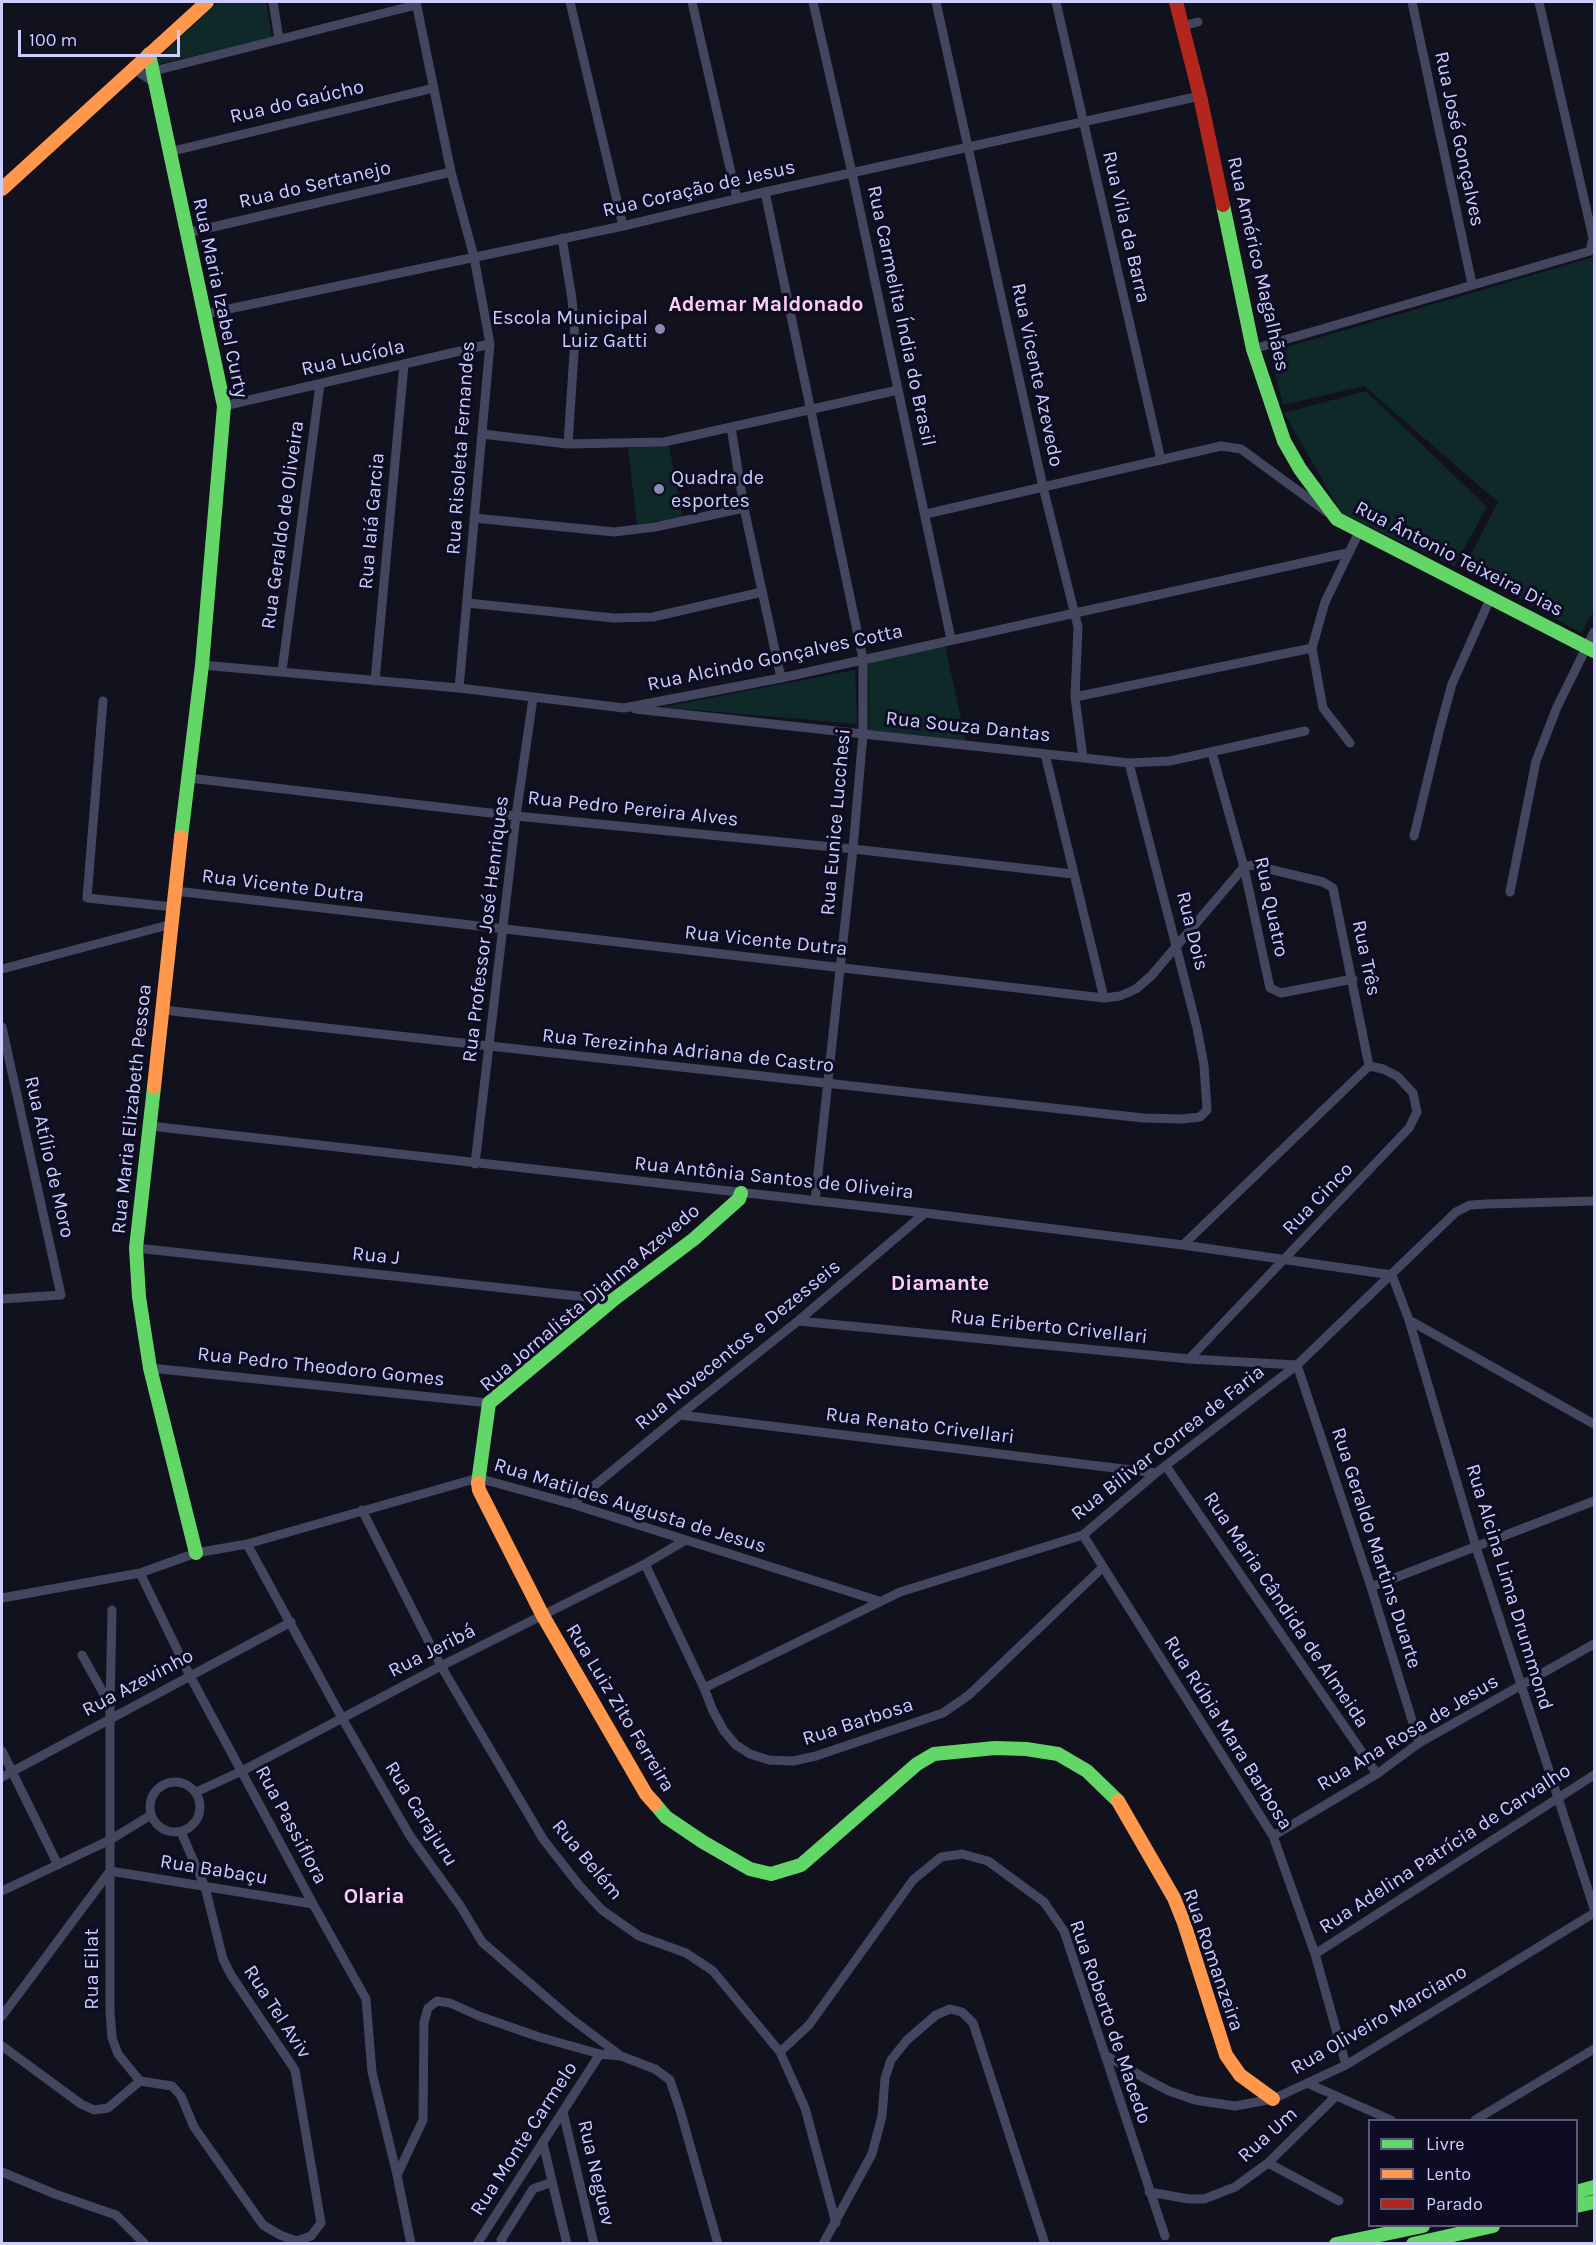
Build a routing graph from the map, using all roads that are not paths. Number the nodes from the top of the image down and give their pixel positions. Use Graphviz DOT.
graph roads {
  1 [pos="207,2"];
  2 [pos="273,2"];
  3 [pos="570,2"];
  4 [pos="692,2"];
  5 [pos="813,2"];
  6 [pos="936,2"];
  7 [pos="1056,2"];
  8 [pos="1176,2"];
  9 [pos="1412,2"];
  10 [pos="1539,2"];
  11 [pos="416,3"];
  12 [pos="1198,22"];
  13 [pos="1182,26"];
  14 [pos="279,39"];
  15 [pos="149,54"];
  16 [pos="133,69"];
  17 [pos="155,78"];
  18 [pos="434,88"];
  19 [pos="1200,96"];
  20 [pos="1083,122"];
  21 [pos="969,147"];
  22 [pos="169,152"];
  23 [pos="452,172"];
  24 [pos="852,173"];
  25 [pos="2,189"];
  26 [pos="765,192"];
  27 [pos="737,199"];
  28 [pos="622,226"];
  29 [pos="187,233"];
  30 [pos="562,238"];
  31 [pos="474,257"];
  32 [pos="1472,284"];
  33 [pos="205,314"];
  34 [pos="490,344"];
  35 [pos="1253,349"];
  36 [pos="404,364"];
  37 [pos="320,384"];
  38 [pos="898,390"];
  39 [pos="224,406"];
  40 [pos="811,409"];
  41 [pos="730,427"];
  42 [pos="482,434"];
  43 [pos="568,444"];
  44 [pos="1161,460"];
  45 [pos="1043,487"];
  46 [pos="744,508"];
  47 [pos="926,514"];
  48 [pos="474,518"];
  49 [pos="1337,519"];
  50 [pos="1359,532"];
  51 [pos="1347,553"];
  52 [pos="762,592"];
  53 [pos="1490,599"];
  54 [pos="467,603"];
  55 [pos="1075,613"];
  56 [pos="1594,632"];
  57 [pos="951,639"];
  58 [pos="1312,648"];
  59 [pos="1591,649"];
  60 [pos="863,659"];
  61 [pos="202,665"];
  62 [pos="282,671"];
  63 [pos="781,678"];
  64 [pos="375,681"];
  65 [pos="459,688"];
  66 [pos="1075,697"];
  67 [pos="533,698"];
  68 [pos="103,701"];
  69 [pos="624,708"];
  70 [pos="1305,731"];
  71 [pos="863,734"];
  72 [pos="1350,743"];
  73 [pos="1212,753"];
  74 [pos="1045,754"];
  75 [pos="1083,758"];
  76 [pos="1129,763"];
  77 [pos="189,778"];
  78 [pos="516,816"];
  79 [pos="1414,836"];
  80 [pos="853,849"];
  81 [pos="1244,867"];
  82 [pos="1073,874"];
  83 [pos="175,891"];
  84 [pos="1510,892"];
  85 [pos="173,907"];
  86 [pos="172,924"];
  87 [pos="503,930"];
  88 [pos="1177,945"];
  89 [pos="841,967"];
  90 [pos="2,969"];
  91 [pos="1353,979"];
  92 [pos="1104,998"];
  93 [pos="163,1010"];
  94 [pos="2,1028"];
  95 [pos="490,1047"];
  96 [pos="1369,1066"];
  97 [pos="829,1084"];
  98 [pos="1207,1110"];
  99 [pos="150,1126"];
  100 [pos="475,1164"];
  101 [pos="741,1193"];
  102 [pos="815,1201"];
  103 [pos="1594,1201"];
  104 [pos="926,1213"];
  105 [pos="1183,1245"];
  106 [pos="136,1248"];
  107 [pos="1286,1259"];
  108 [pos="1392,1275"];
  109 [pos="2,1299"];
  110 [pos="613,1300"];
  111 [pos="1409,1320"];
  112 [pos="798,1321"];
  113 [pos="1189,1359"];
  114 [pos="1297,1365"];
  115 [pos="150,1368"];
  116 [pos="489,1403"];
  117 [pos="680,1415"];
  118 [pos="1594,1424"];
  119 [pos="1166,1466"];
  120 [pos="1156,1473"];
  121 [pos="478,1478"];
  122 [pos="1594,1501"];
  123 [pos="573,1504"];
  124 [pos="362,1510"];
  125 [pos="1083,1535"];
  126 [pos="684,1541"];
  127 [pos="247,1544"];
  128 [pos="1476,1547"];
  129 [pos="196,1553"];
  130 [pos="645,1564"];
  131 [pos="1103,1567"];
  132 [pos="140,1573"];
  133 [pos="1371,1587"];
  134 [pos="2,1598"];
  135 [pos="879,1601"];
  136 [pos="112,1610"];
  137 [pos="543,1616"];
  138 [pos="291,1622"];
  139 [pos="1594,1644"];
  140 [pos="82,1655"];
  141 [pos="441,1666"];
  142 [pos="190,1676"];
  143 [pos="1521,1686"];
  144 [pos="704,1688"];
  145 [pos="110,1706"];
  146 [pos="110,1717"];
  147 [pos="342,1718"];
  148 [pos="1419,1743"];
  149 [pos="2,1751"];
  150 [pos="944,1752"];
  151 [pos="242,1771"];
  152 [pos="12,1772"];
  153 [pos="1377,1774"];
  154 [pos="1594,1775"];
  155 [pos="2,1777"];
  156 [pos="196,1792"];
  157 [pos="1557,1798"];
  158 [pos="151,1815"];
  159 [pos="181,1832"];
  160 [pos="1273,1836"];
  161 [pos="110,1840"];
  162 [pos="58,1865"];
  163 [pos="110,1871"];
  164 [pos="205,1887"];
  165 [pos="2,1891"];
  166 [pos="313,1904"];
  167 [pos="1594,1908"];
  168 [pos="1594,1913"];
  169 [pos="1315,1954"];
  170 [pos="2,2016"];
  171 [pos="2,2046"];
  172 [pos="1594,2049"];
  173 [pos="780,2052"];
  174 [pos="600,2054"];
  175 [pos="1105,2055"];
  176 [pos="621,2056"];
  177 [pos="1346,2065"];
  178 [pos="140,2081"];
  179 [pos="1309,2084"];
  180 [pos="1335,2097"];
  181 [pos="1273,2099"];
  182 [pos="563,2112"];
  183 [pos="1386,2119"];
  184 [pos="1478,2119"];
  185 [pos="543,2143"];
  186 [pos="1268,2163"];
  187 [pos="2,2172"];
  188 [pos="397,2175"];
  189 [pos="552,2182"];
  190 [pos="1594,2187"];
  191 [pos="1578,2191"];
  192 [pos="1149,2192"];
  193 [pos="1339,2200"];
  194 [pos="1594,2202"];
  195 [pos="1578,2206"];
  196 [pos="836,2223"];
  197 [pos="1418,2227"];
  198 [pos="1489,2227"];
  199 [pos="1165,2236"];
  200 [pos="409,2241"];
  201 [pos="146,2244"];
  202 [pos="477,2244"];
  203 [pos="503,2244"];
  204 [pos="567,2244"];
  205 [pos="594,2244"];
  206 [pos="718,2244"];
  207 [pos="823,2244"];
  208 [pos="1045,2244"];
  209 [pos="1336,2244"];
  210 [pos="1413,2244"];
  1 -- 15 [label="street"];
  2 -- 14 [label="street"];
  3 -- 28 [label="street"];
  4 -- 27 [label="street"];
  5 -- 24 [label="street, Rua Carmelita Índia do Brasil"];
  6 -- 21 [label="street, Rua Vicente Azevedo"];
  7 -- 20 [label="street, Rua Vila da Barra"];
  8 -- 13 [label="street, Rua Américo Magalhães"];
  9 -- 32 [label="street, Rua José Gonçalves"];
  10 -- 32 [label="street"];
  11 -- 14 [label="street"];
  11 -- 18 [label="street, Rua Risoleta Fernandes"];
  12 -- 13 [label="street"];
  13 -- 19 [label="street, Rua Américo Magalhães"];
  14 -- 17 [label="street"];
  15 -- 16 [label="street"];
  15 -- 17 [label="street, Rua Maria Izabel Curty"];
  16 -- 17 [label="street"];
  16 -- 25 [label="street"];
  17 -- 22 [label="street, Rua Maria Izabel Curty"];
  18 -- 22 [label="street, Rua do Gaúcho"];
  18 -- 23 [label="street, Rua Risoleta Fernandes"];
  19 -- 20 [label="street, Rua Coração de Jesus"];
  19 -- 35 [label="street, Rua Américo Magalhães"];
  20 -- 21 [label="street, Rua Coração de Jesus"];
  20 -- 44 [label="street, Rua Vila da Barra"];
  21 -- 24 [label="street, Rua Coração de Jesus"];
  21 -- 45 [label="street, Rua Vicente Azevedo"];
  22 -- 29 [label="street, Rua Maria Izabel Curty"];
  23 -- 29 [label="street, Rua do Sertanejo"];
  23 -- 31 [label="street, Rua Risoleta Fernandes"];
  24 -- 26 [label="street, Rua Coração de Jesus"];
  24 -- 38 [label="street, Rua Carmelita Índia do Brasil"];
  26 -- 27 [label="street, Rua Coração de Jesus"];
  26 -- 40 [label="street, Rua Eunice Lucchesi"];
  27 -- 28 [label="street, Rua Coração de Jesus"];
  28 -- 30 [label="street, Rua Coração de Jesus"];
  29 -- 33 [label="street, Rua Maria Izabel Curty"];
  30 -- 31 [label="street, Rua Coração de Jesus"];
  30 -- 43 [label="street"];
  31 -- 33 [label="street, Rua Coração de Jesus"];
  31 -- 34 [label="street, Rua Risoleta Fernandes"];
  32 -- 35 [label="street"];
  33 -- 39 [label="street, Rua Maria Izabel Curty"];
  34 -- 36 [label="street, Rua Lucíola"];
  34 -- 42 [label="street, Rua Risoleta Fernandes"];
  35 -- 49 [label="street, Rua Américo Magalhães"];
  36 -- 37 [label="street, Rua Lucíola"];
  36 -- 64 [label="street, Rua Iaiá Garcia"];
  37 -- 39 [label="street, Rua Lucíola"];
  37 -- 62 [label="street, Rua Geraldo de Oliveira"];
  38 -- 40 [label="street"];
  38 -- 47 [label="street, Rua Carmelita Índia do Brasil"];
  39 -- 61 [label="street, Rua Maria Izabel Curty"];
  40 -- 41 [label="street"];
  40 -- 60 [label="street, Rua Eunice Lucchesi"];
  41 -- 43 [label="street"];
  41 -- 46 [label="street"];
  42 -- 43 [label="street"];
  42 -- 48 [label="street, Rua Risoleta Fernandes"];
  44 -- 45 [label="street"];
  44 -- 49 [label="street"];
  45 -- 47 [label="street"];
  45 -- 55 [label="street, Rua Vicente Azevedo"];
  46 -- 48 [label="street"];
  46 -- 52 [label="street"];
  47 -- 57 [label="street, Rua Carmelita Índia do Brasil"];
  48 -- 54 [label="street, Rua Risoleta Fernandes"];
  49 -- 50 [label="street, Rua Ântonio Teixeira Dias"];
  50 -- 51 [label="street"];
  50 -- 53 [label="street, Rua Ântonio Teixeira Dias"];
  51 -- 55 [label="street, Rua Alcindo Gonçalves Cotta"];
  51 -- 58 [label="street"];
  52 -- 54 [label="street"];
  52 -- 63 [label="street"];
  53 -- 59 [label="street, Rua Ântonio Teixeira Dias"];
  53 -- 79 [label="street"];
  54 -- 65 [label="street, Rua Risoleta Fernandes"];
  55 -- 57 [label="street, Rua Alcindo Gonçalves Cotta"];
  55 -- 66 [label="street, Rua Vicente Azevedo"];
  56 -- 59 [label="street"];
  57 -- 60 [label="street, Rua Alcindo Gonçalves Cotta"];
  58 -- 66 [label="street"];
  58 -- 72 [label="street"];
  59 -- 84 [label="street"];
  60 -- 63 [label="street, Rua Alcindo Gonçalves Cotta"];
  60 -- 71 [label="street, Rua Eunice Lucchesi"];
  61 -- 62 [label="street, Rua Alcindo Gonçalves Cotta"];
  61 -- 77 [label="street, Rua Maria Elizabeth Pessoa"];
  62 -- 64 [label="street, Rua Alcindo Gonçalves Cotta"];
  63 -- 69 [label="street, Rua Alcindo Gonçalves Cotta"];
  64 -- 65 [label="street, Rua Alcindo Gonçalves Cotta"];
  65 -- 67 [label="street, Rua Alcindo Gonçalves Cotta"];
  66 -- 75 [label="street, Rua Vicente Azevedo"];
  67 -- 69 [label="street, Rua Alcindo Gonçalves Cotta"];
  67 -- 78 [label="street, Rua Professor José Henriques"];
  68 -- 85 [label="street"];
  69 -- 71 [label="street, Rua Souza Dantas"];
  70 -- 73 [label="street, Rua Souza Dantas"];
  71 -- 74 [label="street, Rua Souza Dantas"];
  71 -- 80 [label="street, Rua Eunice Lucchesi"];
  73 -- 76 [label="street, Rua Souza Dantas"];
  73 -- 81 [label="street, Rua Quatro"];
  74 -- 75 [label="street, Rua Souza Dantas"];
  74 -- 82 [label="street"];
  75 -- 76 [label="street, Rua Souza Dantas"];
  76 -- 88 [label="street, Rua Dois"];
  77 -- 78 [label="street, Rua Pedro Pereira Alves"];
  77 -- 83 [label="street, Rua Maria Elizabeth Pessoa"];
  78 -- 80 [label="street, Rua Pedro Pereira Alves"];
  78 -- 87 [label="street, Rua Professor José Henriques"];
  80 -- 82 [label="street, Rua Pedro Pereira Alves"];
  80 -- 89 [label="street, Rua Eunice Lucchesi"];
  81 -- 88 [label="street"];
  81 -- 91 [label="street, Rua Três"];
  81 -- 91 [label="street, Rua Quatro"];
  82 -- 92 [label="street"];
  83 -- 85 [label="street, Rua Maria Elizabeth Pessoa"];
  83 -- 87 [label="street, Rua Vicente Dutra"];
  85 -- 86 [label="street, Rua Maria Elizabeth Pessoa"];
  86 -- 90 [label="street"];
  86 -- 93 [label="street, Rua Maria Elizabeth Pessoa"];
  87 -- 89 [label="street, Rua Vicente Dutra"];
  87 -- 95 [label="street, Rua Professor José Henriques"];
  88 -- 92 [label="street"];
  88 -- 98 [label="street, Rua Dois"];
  89 -- 92 [label="street, Rua Vicente Dutra"];
  89 -- 97 [label="street, Rua Eunice Lucchesi"];
  91 -- 96 [label="street, Rua Três"];
  93 -- 95 [label="street, Rua Terezinha Adriana de Castro"];
  93 -- 99 [label="street, Rua Maria Elizabeth Pessoa"];
  94 -- 109 [label="street, Rua Atílio de Moro"];
  95 -- 97 [label="street, Rua Terezinha Adriana de Castro"];
  95 -- 100 [label="street, Rua Professor José Henriques"];
  96 -- 105 [label="street"];
  96 -- 107 [label="street, Rua Cinco"];
  97 -- 98 [label="street, Rua Terezinha Adriana de Castro"];
  97 -- 102 [label="street, Rua Eunice Lucchesi"];
  99 -- 100 [label="street, Rua Antônia Santos de Oliveira"];
  99 -- 106 [label="street, Rua Maria Elizabeth Pessoa"];
  100 -- 101 [label="street, Rua Antônia Santos de Oliveira"];
  101 -- 102 [label="street, Rua Antônia Santos de Oliveira"];
  101 -- 110 [label="street, Rua Jornalista Djalma Azevedo"];
  102 -- 104 [label="street, Rua Antônia Santos de Oliveira"];
  103 -- 108 [label="street, Rua Bilivar Correa de Faria"];
  104 -- 105 [label="street, Rua Antônia Santos de Oliveira"];
  104 -- 112 [label="street, Rua Novecentos e Dezesseis"];
  105 -- 107 [label="street, Rua Antônia Santos de Oliveira"];
  106 -- 110 [label="street, Rua J"];
  106 -- 115 [label="street, Rua Maria Elizabeth Pessoa"];
  107 -- 108 [label="street, Rua Antônia Santos de Oliveira"];
  107 -- 113 [label="street, Rua Cinco"];
  108 -- 111 [label="street, Rua Alcina Lima Drummond"];
  108 -- 114 [label="street, Rua Bilivar Correa de Faria"];
  110 -- 116 [label="street, Rua Jornalista Djalma Azevedo"];
  111 -- 118 [label="street"];
  111 -- 128 [label="street, Rua Alcina Lima Drummond"];
  112 -- 113 [label="street, Rua Eriberto Crivellari"];
  112 -- 117 [label="street, Rua Novecentos e Dezesseis"];
  113 -- 114 [label="street, Rua Eriberto Crivellari"];
  114 -- 119 [label="street, Rua Bilivar Correa de Faria"];
  114 -- 133 [label="street, Rua Geraldo Martins Duarte"];
  115 -- 116 [label="street, Rua Pedro Theodoro Gomes"];
  115 -- 129 [label="street, Rua Maria Elizabeth Pessoa"];
  116 -- 121 [label="street, Rua Jornalista Djalma Azevedo"];
  117 -- 120 [label="street, Rua Renato Crivellari"];
  117 -- 123 [label="street, Rua Novecentos e Dezesseis"];
  119 -- 120 [label="street, Rua Bilivar Correa de Faria"];
  119 -- 153 [label="street, Rua Maria Cândida de Almeida"];
  120 -- 125 [label="street, Rua Bilivar Correa de Faria"];
  121 -- 123 [label="street, Rua Matildes Augusta de Jesus"];
  121 -- 124 [label="street, Rua Matildes Augusta de Jesus"];
  121 -- 137 [label="street, Rua Luiz Zito Ferreira"];
  122 -- 128 [label="street"];
  123 -- 126 [label="street, Rua Matildes Augusta de Jesus"];
  124 -- 127 [label="street, Rua Matildes Augusta de Jesus"];
  124 -- 141 [label="street, Rua Belém"];
  125 -- 131 [label="street, Rua Rúbia Mara Barbosa"];
  125 -- 135 [label="street, Rua Bilivar Correa de Faria"];
  126 -- 130 [label="street, Rua Jeribá"];
  126 -- 135 [label="street, Rua Matildes Augusta de Jesus"];
  127 -- 129 [label="street, Rua Matildes Augusta de Jesus"];
  127 -- 138 [label="street, Rua Carajuru"];
  128 -- 133 [label="street"];
  128 -- 143 [label="street, Rua Alcina Lima Drummond"];
  129 -- 132 [label="street, Rua Matildes Augusta de Jesus"];
  130 -- 137 [label="street, Rua Jeribá"];
  130 -- 144 [label="street, Rua Barbosa"];
  131 -- 144 [label="street, Rua Barbosa"];
  131 -- 160 [label="street, Rua Rúbia Mara Barbosa"];
  132 -- 134 [label="street, Rua Matildes Augusta de Jesus"];
  132 -- 142 [label="street, Rua Passiflora"];
  133 -- 148 [label="street, Rua Geraldo Martins Duarte"];
  135 -- 144 [label="street, Rua Bilivar Correa de Faria"];
  136 -- 145 [label="street, Rua Eilat"];
  137 -- 141 [label="street, Rua Jeribá"];
  137 -- 150 [label="street, Rua Luiz Zito Ferreira"];
  138 -- 142 [label="street, Rua Azevinho"];
  138 -- 147 [label="street, Rua Carajuru"];
  139 -- 143 [label="street, Rua Ana Rosa de Jesus"];
  140 -- 145 [label="street"];
  141 -- 147 [label="street, Rua Jeribá"];
  141 -- 173 [label="street, Rua Belém"];
  142 -- 146 [label="street, Rua Azevinho"];
  142 -- 151 [label="street, Rua Passiflora"];
  143 -- 148 [label="street, Rua Ana Rosa de Jesus"];
  143 -- 157 [label="street, Rua Alcina Lima Drummond"];
  145 -- 146 [label="street, Rua Eilat"];
  146 -- 152 [label="street, Rua Azevinho"];
  146 -- 161 [label="street, Rua Eilat"];
  147 -- 151 [label="street, Rua Jeribá"];
  147 -- 176 [label="street, Rua Carajuru"];
  148 -- 153 [label="street, Rua Ana Rosa de Jesus"];
  149 -- 152 [label="street"];
  150 -- 181 [label="street, Rua Romanzeira"];
  151 -- 156 [label="street, Rua Jeribá"];
  151 -- 166 [label="street, Rua Passiflora"];
  152 -- 155 [label="street, Rua Azevinho"];
  152 -- 162 [label="street"];
  153 -- 160 [label="street, Rua Ana Rosa de Jesus"];
  154 -- 157 [label="street, Rua Adelina Patrícia de Carvalho"];
  156 -- 158 [label="street"];
  156 -- 159 [label="street"];
  157 -- 167 [label="street, Rua Alcina Lima Drummond"];
  157 -- 169 [label="street, Rua Adelina Patrícia de Carvalho"];
  158 -- 159 [label="street"];
  158 -- 161 [label="street"];
  159 -- 164 [label="street, Rua Tel Aviv"];
  160 -- 169 [label="street, Rua Rúbia Mara Barbosa"];
  161 -- 162 [label="street"];
  161 -- 163 [label="street, Rua Eilat"];
  162 -- 165 [label="street"];
  163 -- 164 [label="street, Rua Babaçu"];
  163 -- 170 [label="street"];
  163 -- 178 [label="street, Rua Eilat"];
  164 -- 166 [label="street, Rua Babaçu"];
  164 -- 178 [label="street, Rua Tel Aviv"];
  166 -- 188 [label="street, Rua Passiflora"];
  168 -- 177 [label="street, Rua Oliveiro Marciano"];
  169 -- 177 [label="street, Rua Rúbia Mara Barbosa"];
  171 -- 178 [label="street"];
  172 -- 184 [label="street"];
  173 -- 175 [label="street, Rua Roberto de Macedo"];
  173 -- 196 [label="street, Rua Belém"];
  174 -- 176 [label="street"];
  174 -- 182 [label="street, Rua Monte Carmelo"];
  174 -- 188 [label="street"];
  175 -- 181 [label="street, Rua Oliveiro Marciano"];
  175 -- 192 [label="street, Rua Roberto de Macedo"];
  176 -- 206 [label="street"];
  177 -- 179 [label="street, Rua Oliveiro Marciano"];
  179 -- 180 [label="street"];
  179 -- 181 [label="street, Rua Oliveiro Marciano"];
  180 -- 183 [label="street"];
  180 -- 186 [label="street, Rua Um"];
  182 -- 185 [label="street, Rua Monte Carmelo"];
  182 -- 205 [label="street, Rua Neguev"];
  185 -- 189 [label="street"];
  185 -- 202 [label="street, Rua Monte Carmelo"];
  186 -- 192 [label="street, Rua Um"];
  186 -- 193 [label="street"];
  187 -- 201 [label="street"];
  188 -- 200 [label="street, Rua Passiflora"];
  189 -- 203 [label="street"];
  189 -- 204 [label="street"];
  190 -- 191 [label="street"];
  192 -- 199 [label="street, Rua Roberto de Macedo"];
  194 -- 195 [label="street"];
  196 -- 207 [label="street"];
  196 -- 208 [label="street"];
  197 -- 209 [label="street"];
  198 -- 210 [label="street"];
}
